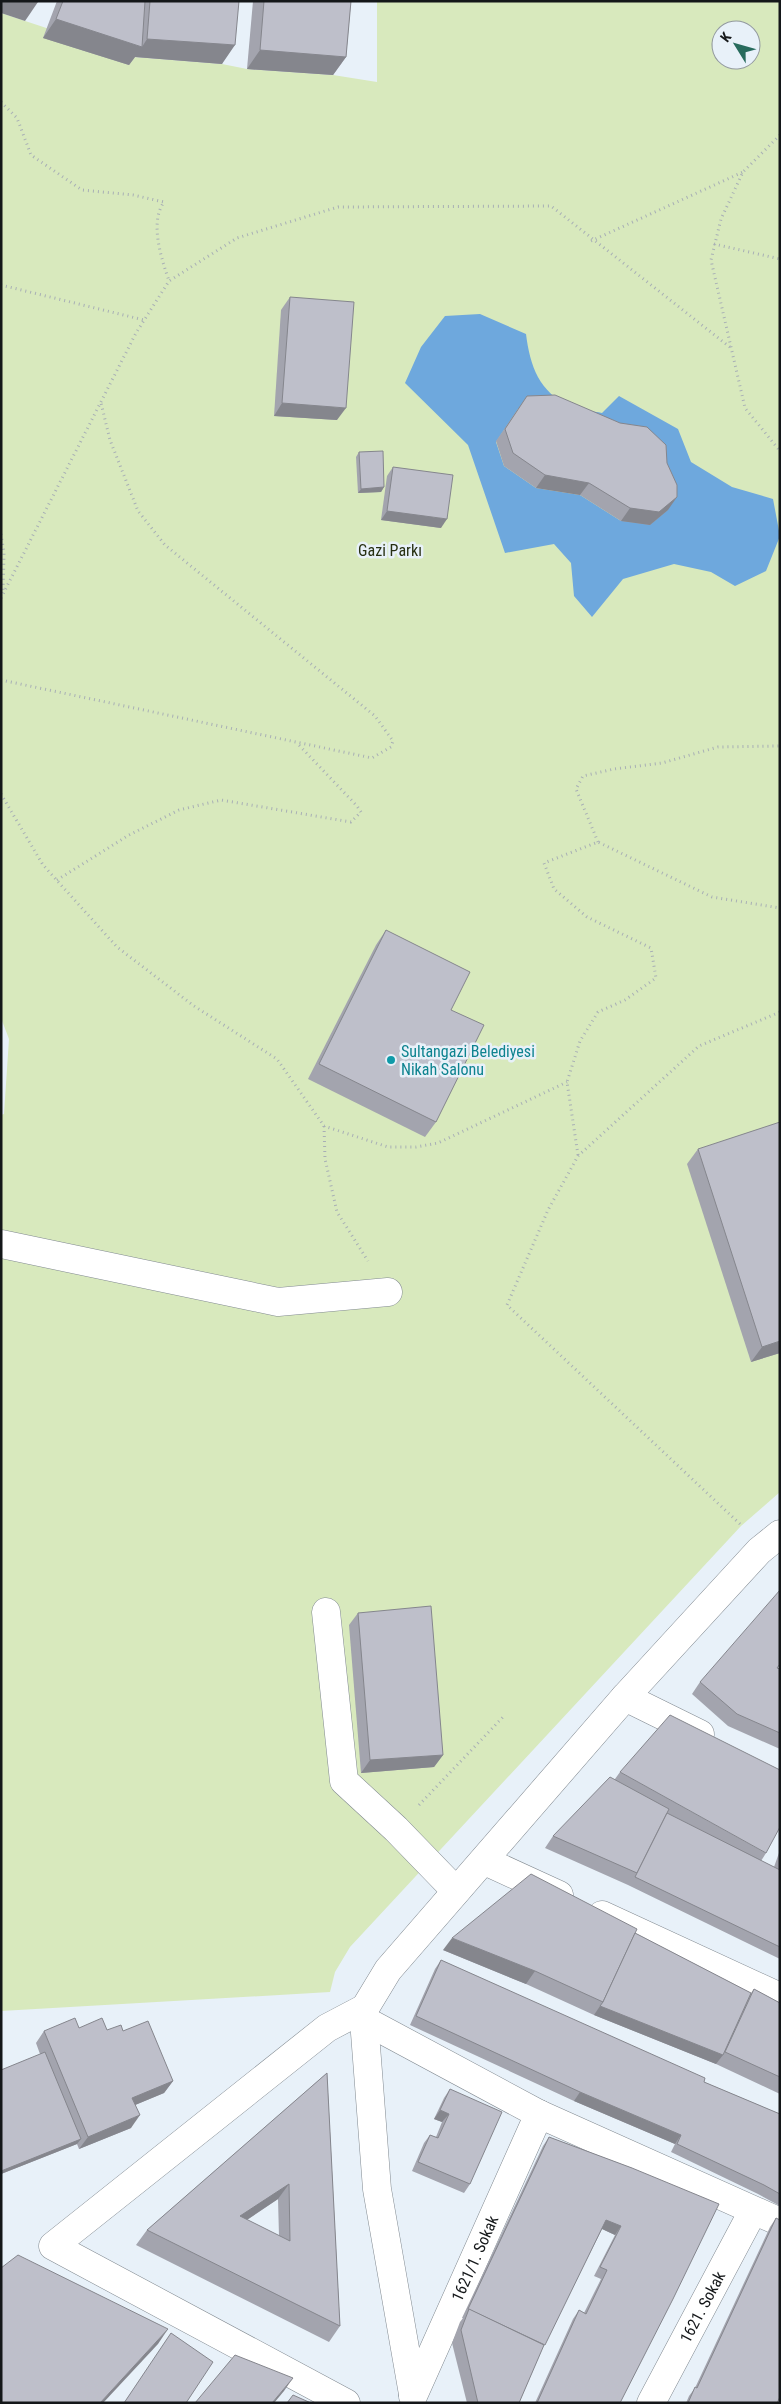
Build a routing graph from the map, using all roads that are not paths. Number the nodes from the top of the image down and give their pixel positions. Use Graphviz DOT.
graph roads {
  1 [pos="1,1244"];
  2 [pos="388,1292"];
  3 [pos="780,1534"];
  4 [pos="769,1556"];
  5 [pos="326,1612"];
  6 [pos="625,1697"];
  7 [pos="720,1744"];
  8 [pos="485,1861"];
  9 [pos="456,1891"];
  10 [pos="780,1998"];
  11 [pos="364,2014"];
  12 [pos="540,2114"];
  13 [pos="753,2211"];
  14 [pos="780,2222"];
  15 [pos="413,2398"];
  16 [pos="346,2403"];
  17 [pos="651,2403"];
  1 -- 2 [label="street"];
  3 -- 4 [label="street"];
  4 -- 6 [label="street"];
  5 -- 9 [label="street"];
  6 -- 7 [label="street"];
  6 -- 8 [label="street"];
  8 -- 9 [label="street"];
  8 -- 10 [label="street"];
  9 -- 11 [label="street"];
  11 -- 12 [label="street"];
  11 -- 15 [label="street"];
  11 -- 16 [label="street"];
  12 -- 13 [label="street"];
  12 -- 15 [label="street, 1621/1. Sokak"];
  13 -- 14 [label="street"];
  13 -- 17 [label="street, 1621. Sokak"];
}
